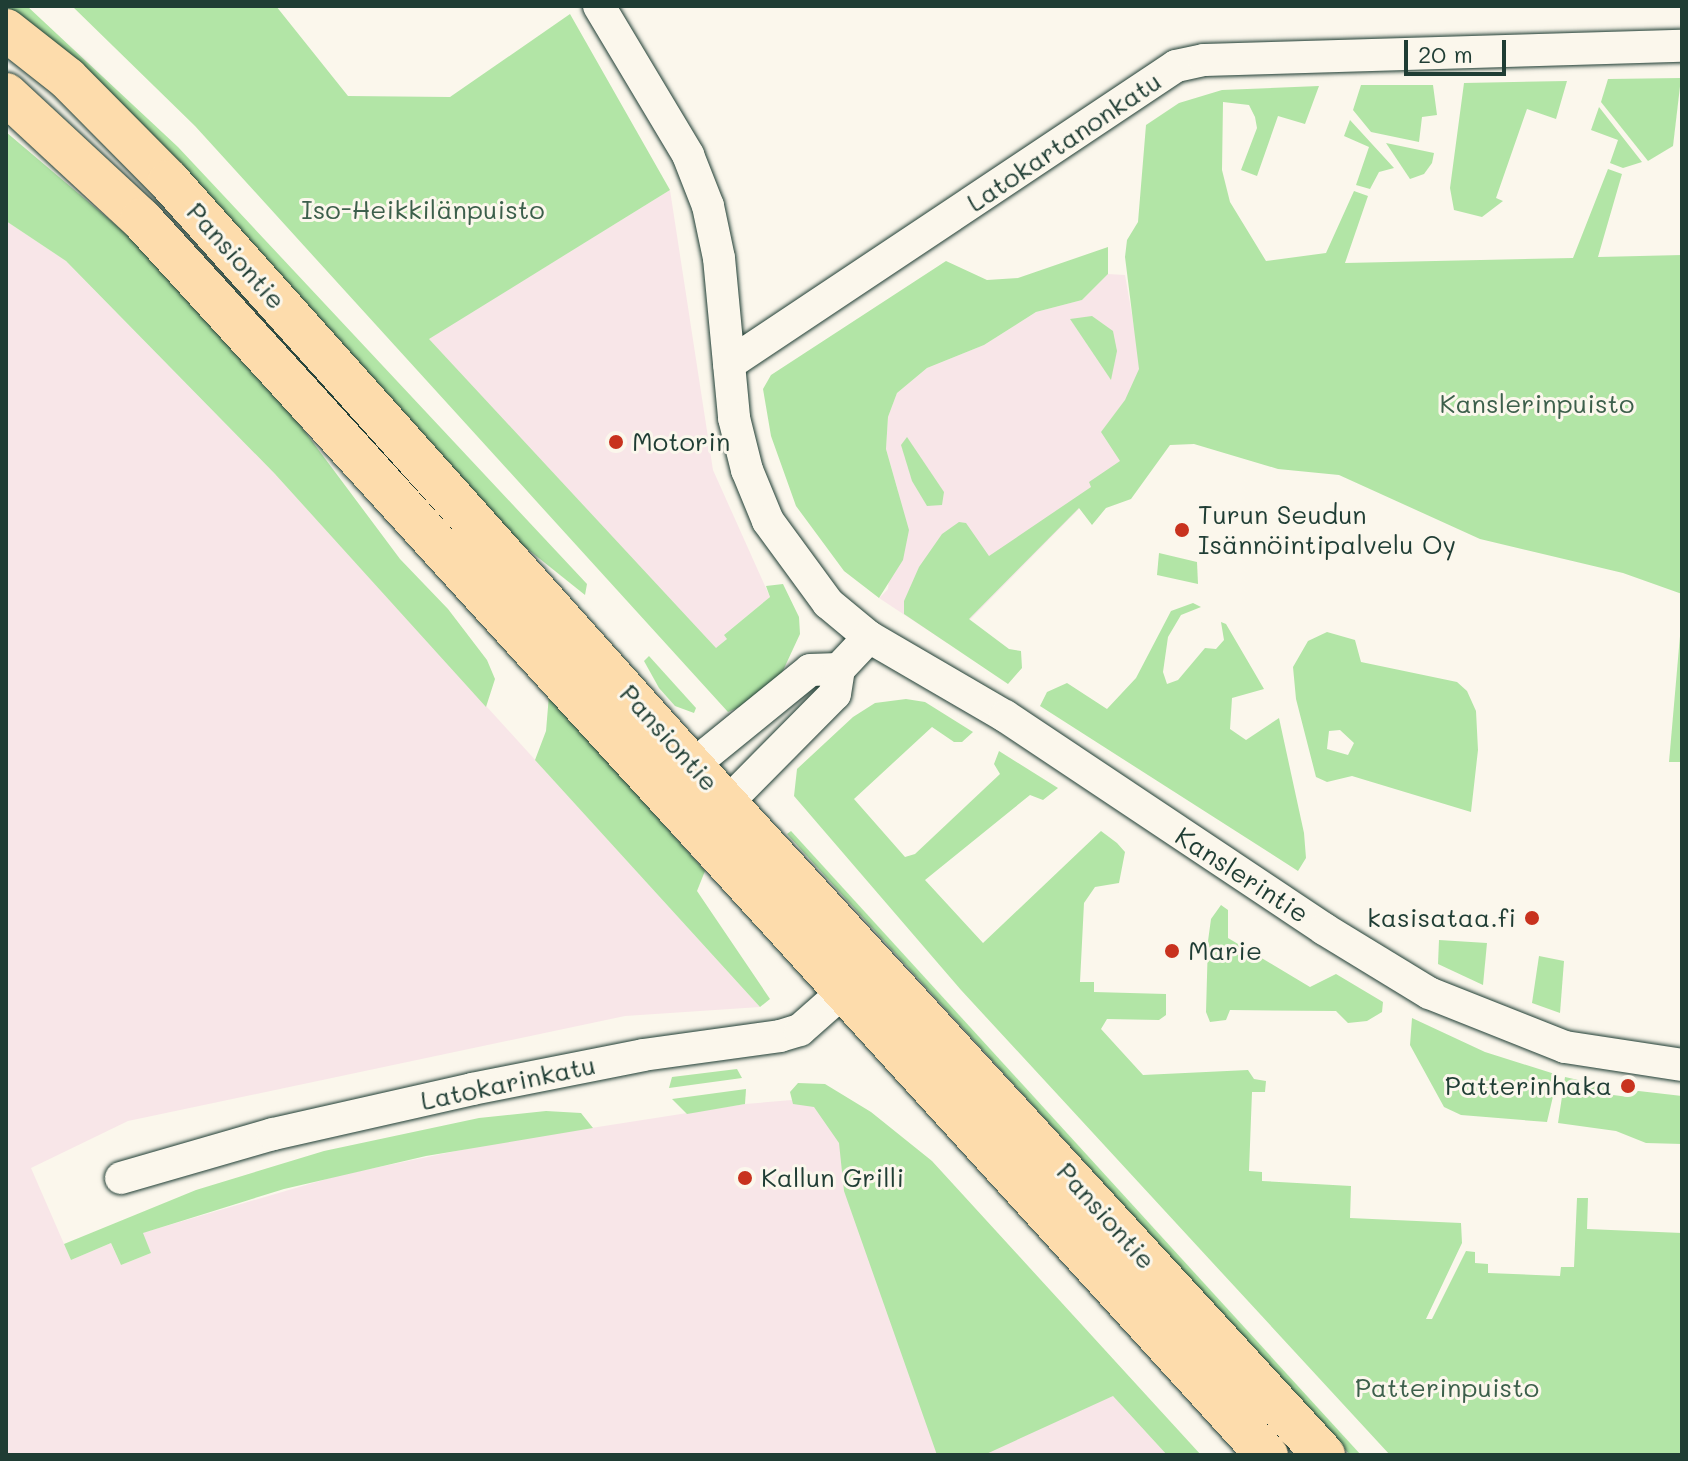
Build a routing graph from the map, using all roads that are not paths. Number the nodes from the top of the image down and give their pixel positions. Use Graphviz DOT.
graph roads {
  1 [pos="611,10"];
  2 [pos="6,30"];
  3 [pos="1682,46"];
  4 [pos="6,94"];
  5 [pos="729,364"];
  6 [pos="869,637"];
  7 [pos="839,669"];
  8 [pos="692,766"];
  9 [pos="727,803"];
  10 [pos="678,809"];
  11 [pos="876,963"];
  12 [pos="844,992"];
  13 [pos="1682,1065"];
  14 [pos="121,1178"];
  15 [pos="1267,1455"];
  16 [pos="1324,1455"];
  1 -- 5 [label="street, Kanslerintie"];
  2 -- 8 [label="main road, Pansiontie"];
  3 -- 5 [label="street, Latokartanonkatu"];
  4 -- 10 [label="main road, Pansiontie"];
  5 -- 6 [label="street, Kanslerintie"];
  6 -- 7 [label="street"];
  6 -- 13 [label="street, Kanslerintie"];
  7 -- 8 [label="street"];
  7 -- 9 [label="street"];
  8 -- 9 [label="main road, Pansiontie"];
  8 -- 10 [label="street"];
  9 -- 10 [label="street"];
  9 -- 11 [label="main road, Pansiontie"];
  10 -- 12 [label="main road, Pansiontie"];
  11 -- 12 [label="street, Latokarinkatu"];
  11 -- 16 [label="main road, Pansiontie"];
  12 -- 14 [label="street, Latokarinkatu"];
  12 -- 15 [label="main road, Pansiontie"];
}
